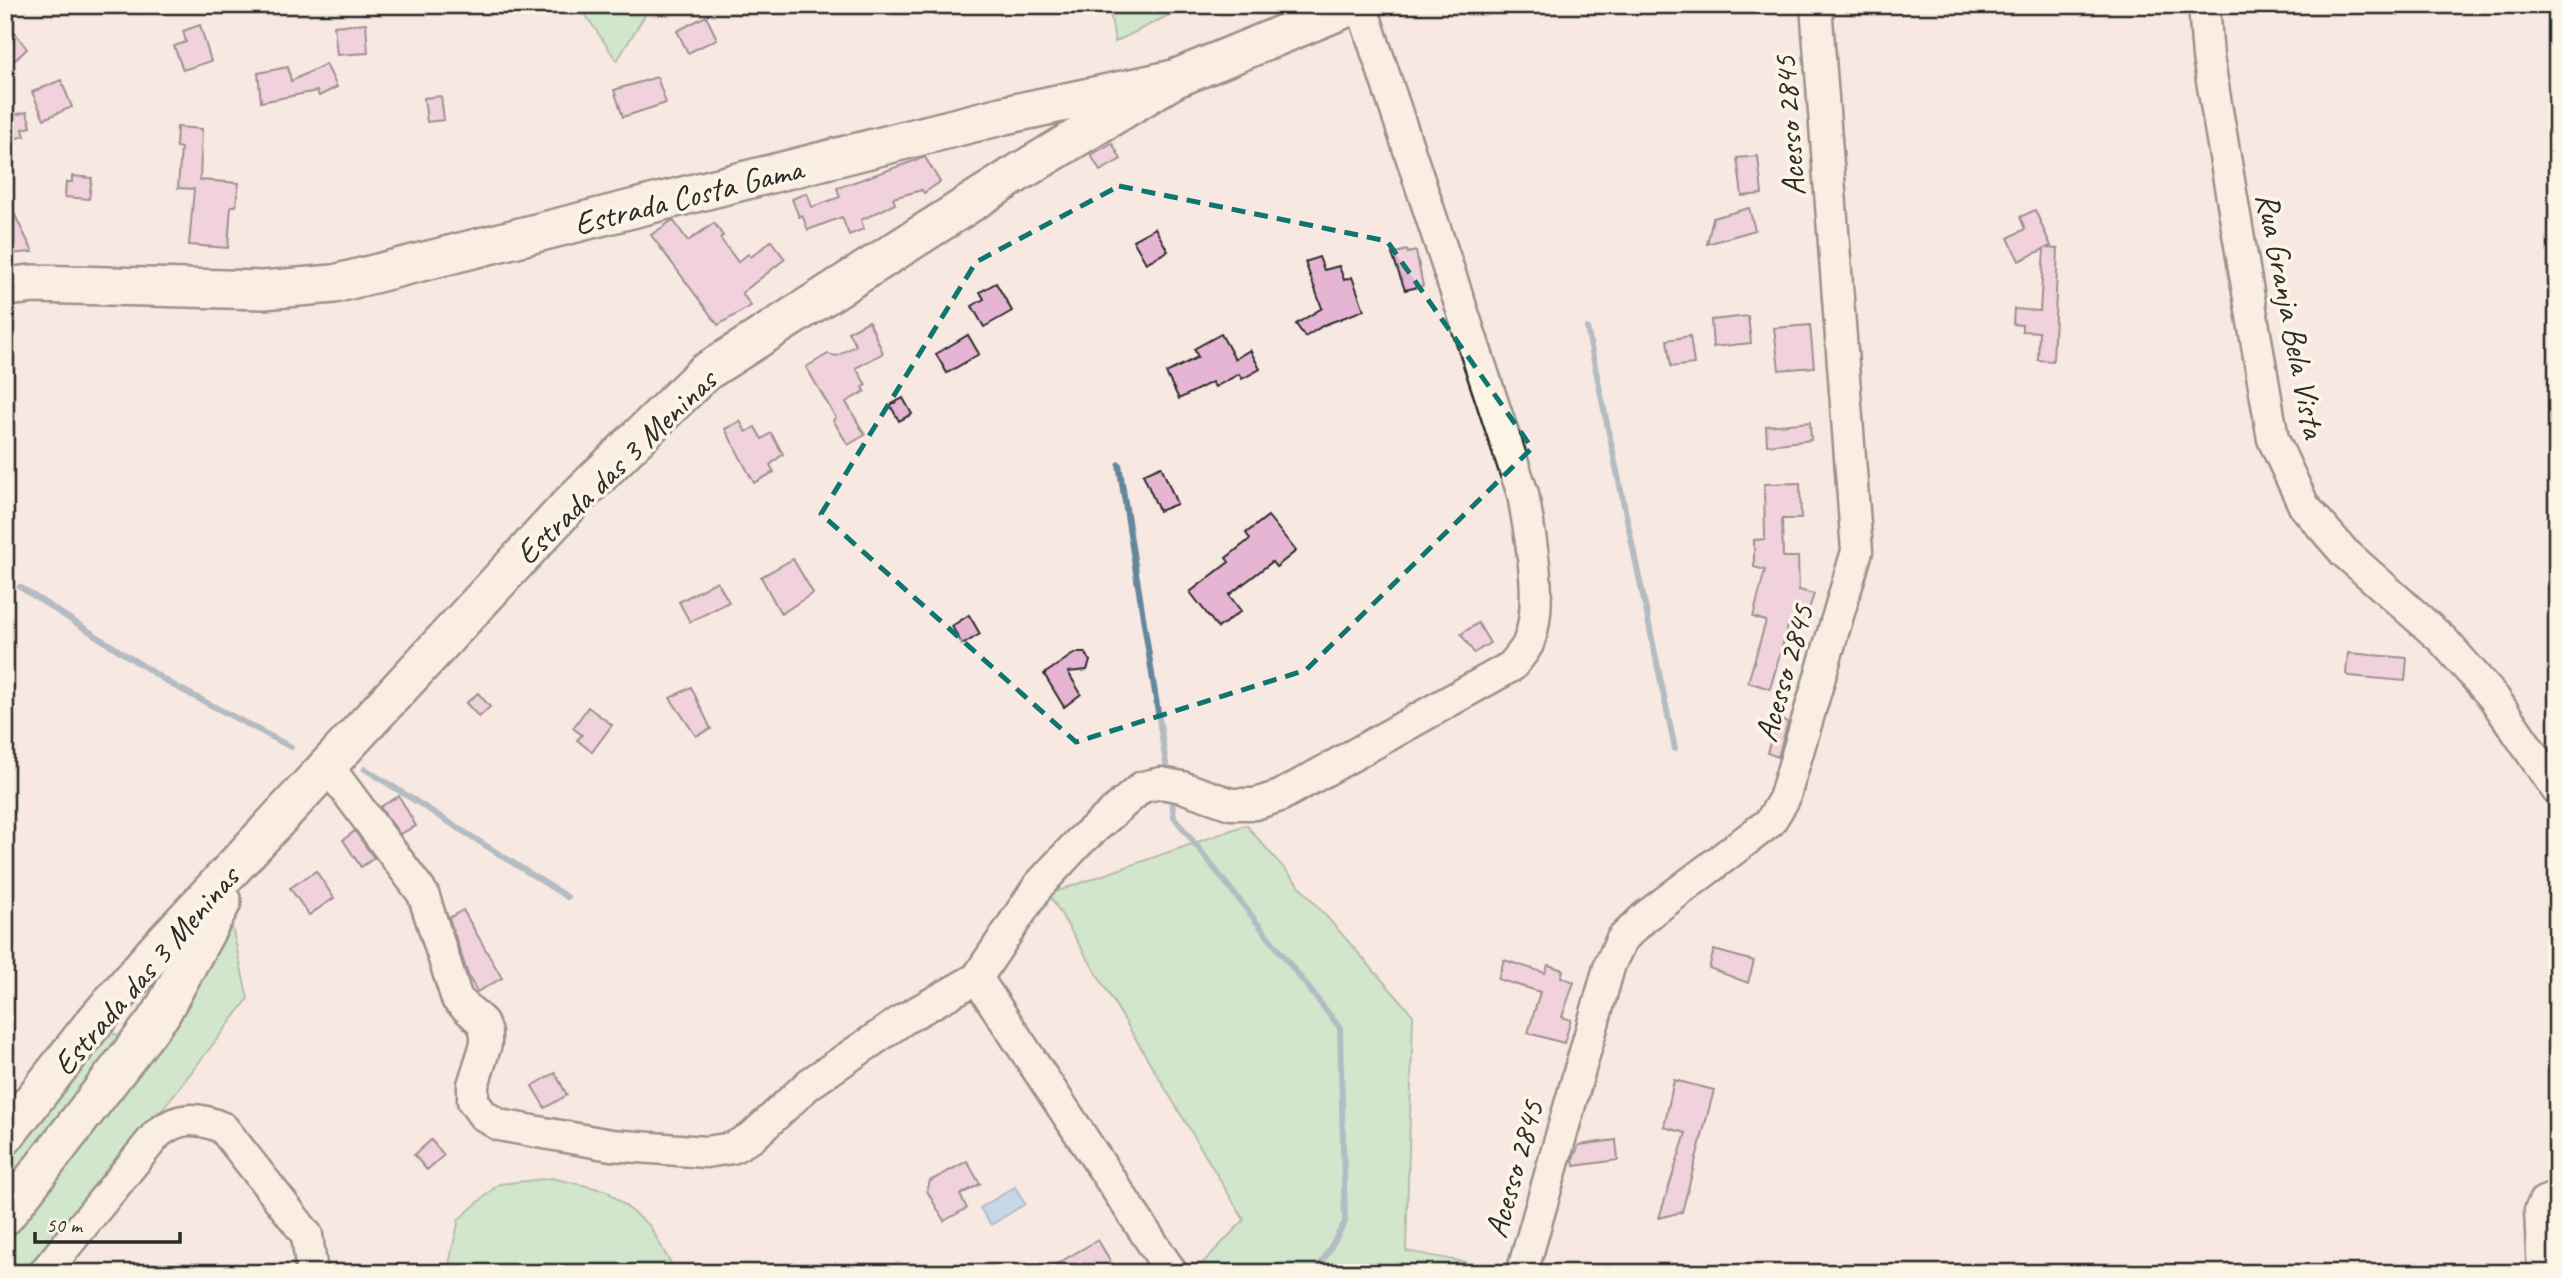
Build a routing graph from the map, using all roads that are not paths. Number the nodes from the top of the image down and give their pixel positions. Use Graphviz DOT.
graph roads {
  1 [pos="1354,5"];
  2 [pos="1361,5"];
  3 [pos="1816,5"];
  4 [pos="2204,5"];
  5 [pos="1174,79"];
  6 [pos="1005,115"];
  7 [pos="1013,176"];
  8 [pos="5,287"];
  9 [pos="327,765"];
  10 [pos="2557,790"];
  11 [pos="261,839"];
  12 [pos="977,978"];
  13 [pos="5,1136"];
  14 [pos="2557,1197"];
  15 [pos="5,1216"];
  16 [pos="44,1273"];
  17 [pos="312,1273"];
  18 [pos="1172,1273"];
  19 [pos="1522,1273"];
  20 [pos="2543,1273"];
  1 -- 5 [label="main road, Estrada Costa Gama"];
  2 -- 12 [label="street"];
  3 -- 19 [label="street, Acesso 2845"];
  4 -- 10 [label="street, Rua Granja Bela Vista"];
  5 -- 6 [label="main road, Estrada Costa Gama"];
  5 -- 7 [label="main road, Estrada das 3 Meninas"];
  6 -- 7 [label="main road"];
  6 -- 8 [label="main road, Estrada Costa Gama"];
  7 -- 9 [label="main road, Estrada das 3 Meninas"];
  9 -- 11 [label="main road, Estrada das 3 Meninas"];
  9 -- 12 [label="street"];
  11 -- 13 [label="main road, Estrada das 3 Meninas"];
  11 -- 15 [label="main road, Estrada das 3 Meninas"];
  12 -- 18 [label="street"];
  14 -- 20 [label="street"];
  16 -- 17 [label="street"];
}
